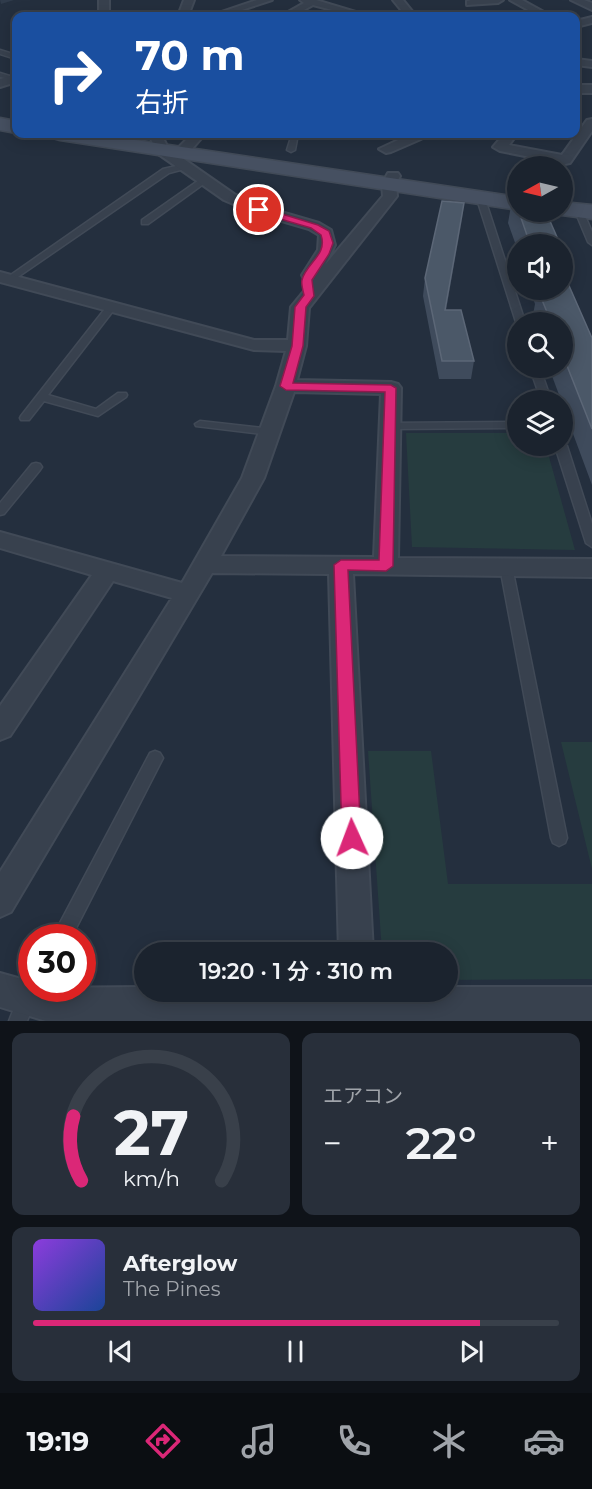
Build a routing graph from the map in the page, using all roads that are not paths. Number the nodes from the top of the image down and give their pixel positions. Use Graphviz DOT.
graph roads {
  1 [pos="267,0"];
  2 [pos="340,0"];
  3 [pos="398,0"];
  4 [pos="498,0"];
  5 [pos="515,0"];
  6 [pos="576,0"];
  7 [pos="311,2"];
  8 [pos="468,2"];
  9 [pos="592,7"];
  10 [pos="227,12"];
  11 [pos="293,12"];
  12 [pos="341,12"];
  13 [pos="408,12"];
  14 [pos="538,12"];
  15 [pos="592,124"];
  16 [pos="110,138"];
  17 [pos="195,138"];
  18 [pos="294,138"];
  19 [pos="411,138"];
  20 [pos="508,138"];
  21 [pos="159,142"];
  22 [pos="186,147"];
  23 [pos="386,149"];
  24 [pos="291,150"];
  25 [pos="185,166"];
  26 [pos="205,180"];
  27 [pos="391,180"];
  28 [pos="481,199"];
  29 [pos="507,203"];
  30 [pos="578,211"];
  31 [pos="145,222"];
  32 [pos="592,242"];
  33 [pos="4,278"];
  34 [pos="309,296"];
  35 [pos="111,307"];
  36 [pos="518,312"];
  37 [pos="297,346"];
  38 [pos="286,386"];
  39 [pos="122,395"];
  40 [pos="43,397"];
  41 [pos="25,418"];
  42 [pos="200,424"];
  43 [pos="507,425"];
  44 [pos="389,426"];
  45 [pos="270,432"];
  46 [pos="564,456"];
  47 [pos="36,466"];
  48 [pos="0,511"];
  49 [pos="1,541"];
  50 [pos="592,543"];
  51 [pos="205,564"];
  52 [pos="341,565"];
  53 [pos="386,566"];
  54 [pos="506,567"];
  55 [pos="592,568"];
  56 [pos="107,572"];
  57 [pos="188,594"];
  58 [pos="0,728"];
  59 [pos="155,758"];
  60 [pos="559,838"];
  61 [pos="0,901"];
  62 [pos="68,924"];
  63 [pos="356,942"];
  64 [pos="36,1002"];
  65 [pos="333,1002"];
  66 [pos="378,1002"];
  67 [pos="592,1004"];
  68 [pos="240,1013"];
  69 [pos="452,1013"];
  1 -- 10 [label="street"];
  2 -- 7 [label="street"];
  3 -- 13 [label="street"];
  4 -- 8 [label="street"];
  5 -- 14 [label="street"];
  6 -- 9 [label="street"];
  7 -- 11 [label="street"];
  7 -- 12 [label="street"];
  15 -- 20 [label="street"];
  16 -- 21 [label="street"];
  17 -- 22 [label="street"];
  18 -- 24 [label="lane"];
  19 -- 23 [label="street"];
  21 -- 25 [label="street"];
  21 -- 27 [label="street"];
  25 -- 26 [label="street"];
  25 -- 33 [label="lane"];
  26 -- 31 [label="lane"];
  26 -- 34 [label="street"];
  27 -- 28 [label="street"];
  27 -- 34 [label="street"];
  28 -- 29 [label="street"];
  28 -- 36 [label="lane"];
  30 -- 32 [label="lane"];
  33 -- 35 [label="street"];
  34 -- 37 [label="street"];
  35 -- 37 [label="street"];
  35 -- 40 [label="lane"];
  37 -- 38 [label="street"];
  38 -- 44 [label="street"];
  38 -- 45 [label="street"];
  39 -- 40 [label="lane"];
  40 -- 41 [label="lane"];
  42 -- 45 [label="lane"];
  43 -- 44 [label="lane"];
  44 -- 53 [label="street"];
  45 -- 51 [label="street"];
  46 -- 50 [label="lane"];
  47 -- 48 [label="lane"];
  49 -- 56 [label="street"];
  51 -- 52 [label="street"];
  51 -- 57 [label="street"];
  52 -- 53 [label="street"];
  52 -- 63 [label="street"];
  53 -- 54 [label="street"];
  54 -- 55 [label="street"];
  54 -- 60 [label="lane"];
  56 -- 57 [label="street"];
  56 -- 58 [label="street"];
  57 -- 61 [label="street"];
  59 -- 62 [label="lane"];
  64 -- 68 [label="street"];
  65 -- 68 [label="street"];
  66 -- 69 [label="street"];
  67 -- 69 [label="street"];
}
